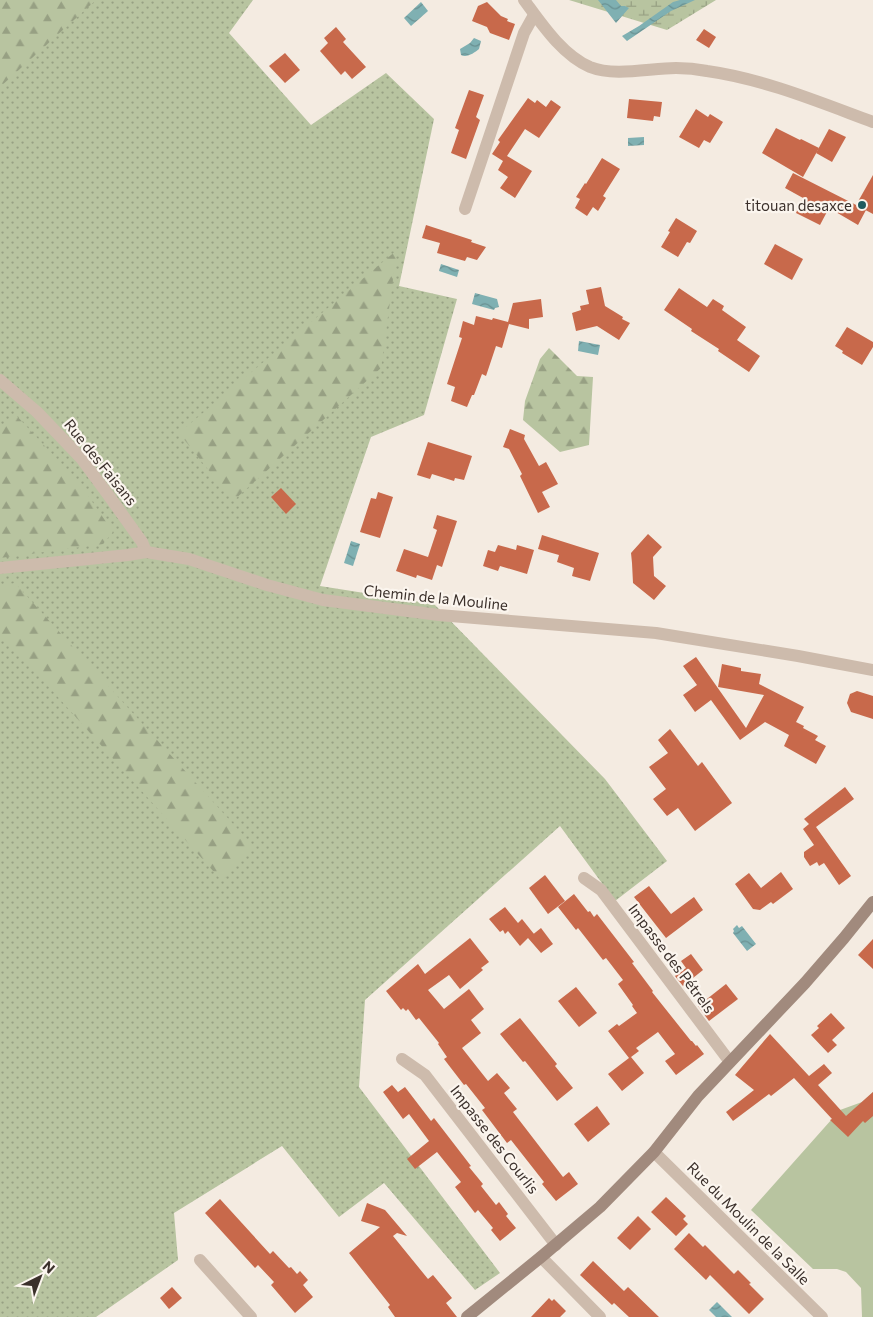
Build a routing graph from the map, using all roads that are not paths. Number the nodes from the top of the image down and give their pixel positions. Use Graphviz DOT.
graph roads {
  1 [pos="524,0"];
  2 [pos="534,15"];
  3 [pos="873,122"];
  4 [pos="465,209"];
  5 [pos="0,380"];
  6 [pos="146,552"];
  7 [pos="0,568"];
  8 [pos="873,670"];
  9 [pos="584,878"];
  10 [pos="873,902"];
  11 [pos="402,1059"];
  12 [pos="730,1062"];
  13 [pos="654,1152"];
  14 [pos="556,1245"];
  15 [pos="541,1257"];
  16 [pos="200,1260"];
  17 [pos="250,1317"];
  18 [pos="467,1317"];
  19 [pos="600,1317"];
  20 [pos="822,1317"];
  1 -- 2 [label="street"];
  2 -- 3 [label="street"];
  2 -- 4 [label="street"];
  5 -- 6 [label="street, Rue des Faisans"];
  6 -- 7 [label="street, Chemin de la Mouline"];
  6 -- 8 [label="street, Chemin de la Mouline"];
  9 -- 12 [label="street, Impasse des Pétrels"];
  10 -- 12 [label="main road"];
  11 -- 14 [label="street, Impasse des Courlis"];
  12 -- 13 [label="main road"];
  13 -- 14 [label="main road"];
  13 -- 20 [label="street, Rue du Moulin de la Salle"];
  14 -- 15 [label="main road"];
  15 -- 18 [label="main road"];
  15 -- 19 [label="street"];
  16 -- 17 [label="street"];
}
